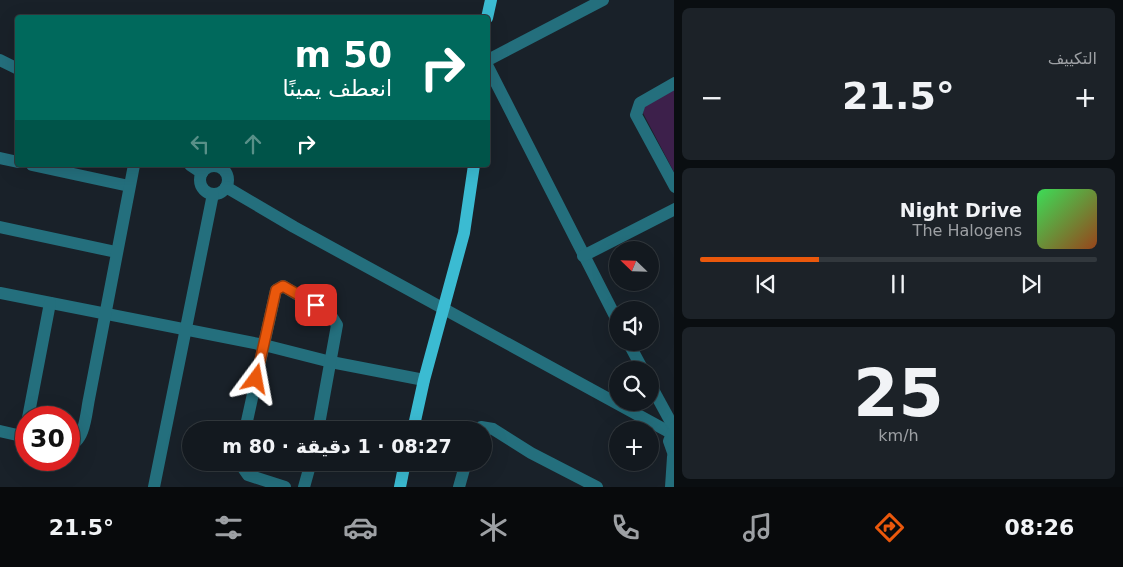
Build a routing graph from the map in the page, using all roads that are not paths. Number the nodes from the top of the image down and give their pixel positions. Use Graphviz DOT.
graph roads {
  1 [pos="490,0"];
  2 [pos="603,0"];
  3 [pos="488,15"];
  4 [pos="490,59"];
  5 [pos="0,60"];
  6 [pos="15,68"];
  7 [pos="490,71"];
  8 [pos="674,83"];
  9 [pos="0,158"];
  10 [pos="15,161"];
  11 [pos="41,167"];
  12 [pos="134,167"];
  13 [pos="193,167"];
  14 [pos="210,167"];
  15 [pos="216,167"];
  16 [pos="474,167"];
  17 [pos="202,173"];
  18 [pos="129,186"];
  19 [pos="226,187"];
  20 [pos="674,187"];
  21 [pos="213,194"];
  22 [pos="674,209"];
  23 [pos="0,226"];
  24 [pos="116,252"];
  25 [pos="584,256"];
  26 [pos="0,293"];
  27 [pos="50,303"];
  28 [pos="609,305"];
  29 [pos="443,307"];
  30 [pos="106,314"];
  31 [pos="186,330"];
  32 [pos="264,345"];
  33 [pos="332,362"];
  34 [pos="424,380"];
  35 [pos="659,402"];
  36 [pos="30,406"];
  37 [pos="247,421"];
  38 [pos="320,421"];
  39 [pos="415,421"];
  40 [pos="492,429"];
  41 [pos="673,429"];
  42 [pos="0,431"];
  43 [pos="15,432"];
  44 [pos="80,437"];
  45 [pos="674,458"];
  46 [pos="245,471"];
  47 [pos="308,471"];
  48 [pos="404,471"];
  49 [pos="464,471"];
  50 [pos="271,485"];
  51 [pos="154,487"];
  52 [pos="285,487"];
  53 [pos="304,487"];
  54 [pos="401,487"];
  55 [pos="460,487"];
  56 [pos="597,487"];
  57 [pos="671,487"];
  1 -- 3 [label="main road"];
  2 -- 4 [label="street"];
  5 -- 6 [label="street"];
  7 -- 25 [label="street"];
  8 -- 20 [label="street"];
  9 -- 10 [label="street"];
  11 -- 18 [label="street"];
  12 -- 18 [label="street"];
  13 -- 17 [label="street"];
  14 -- 17 [label="street"];
  15 -- 19 [label="street"];
  16 -- 29 [label="main road"];
  17 -- 21 [label="street"];
  18 -- 24 [label="street"];
  19 -- 21 [label="street"];
  19 -- 29 [label="street"];
  21 -- 31 [label="street"];
  22 -- 25 [label="street"];
  23 -- 24 [label="street"];
  24 -- 30 [label="street"];
  25 -- 28 [label="street"];
  26 -- 27 [label="street"];
  27 -- 30 [label="street"];
  27 -- 36 [label="street"];
  29 -- 34 [label="main road"];
  29 -- 41 [label="street"];
  30 -- 31 [label="street"];
  30 -- 44 [label="street"];
  31 -- 32 [label="street"];
  31 -- 51 [label="street"];
  32 -- 33 [label="street"];
  32 -- 33 [label="street"];
  32 -- 37 [label="street"];
  33 -- 34 [label="street"];
  33 -- 38 [label="street"];
  34 -- 39 [label="main road"];
  35 -- 41 [label="street"];
  40 -- 56 [label="street"];
  41 -- 45 [label="street"];
  42 -- 43 [label="street"];
  45 -- 57 [label="street"];
  46 -- 50 [label="street"];
  47 -- 53 [label="street"];
  48 -- 54 [label="main road"];
  49 -- 55 [label="street"];
  50 -- 52 [label="street"];
}
